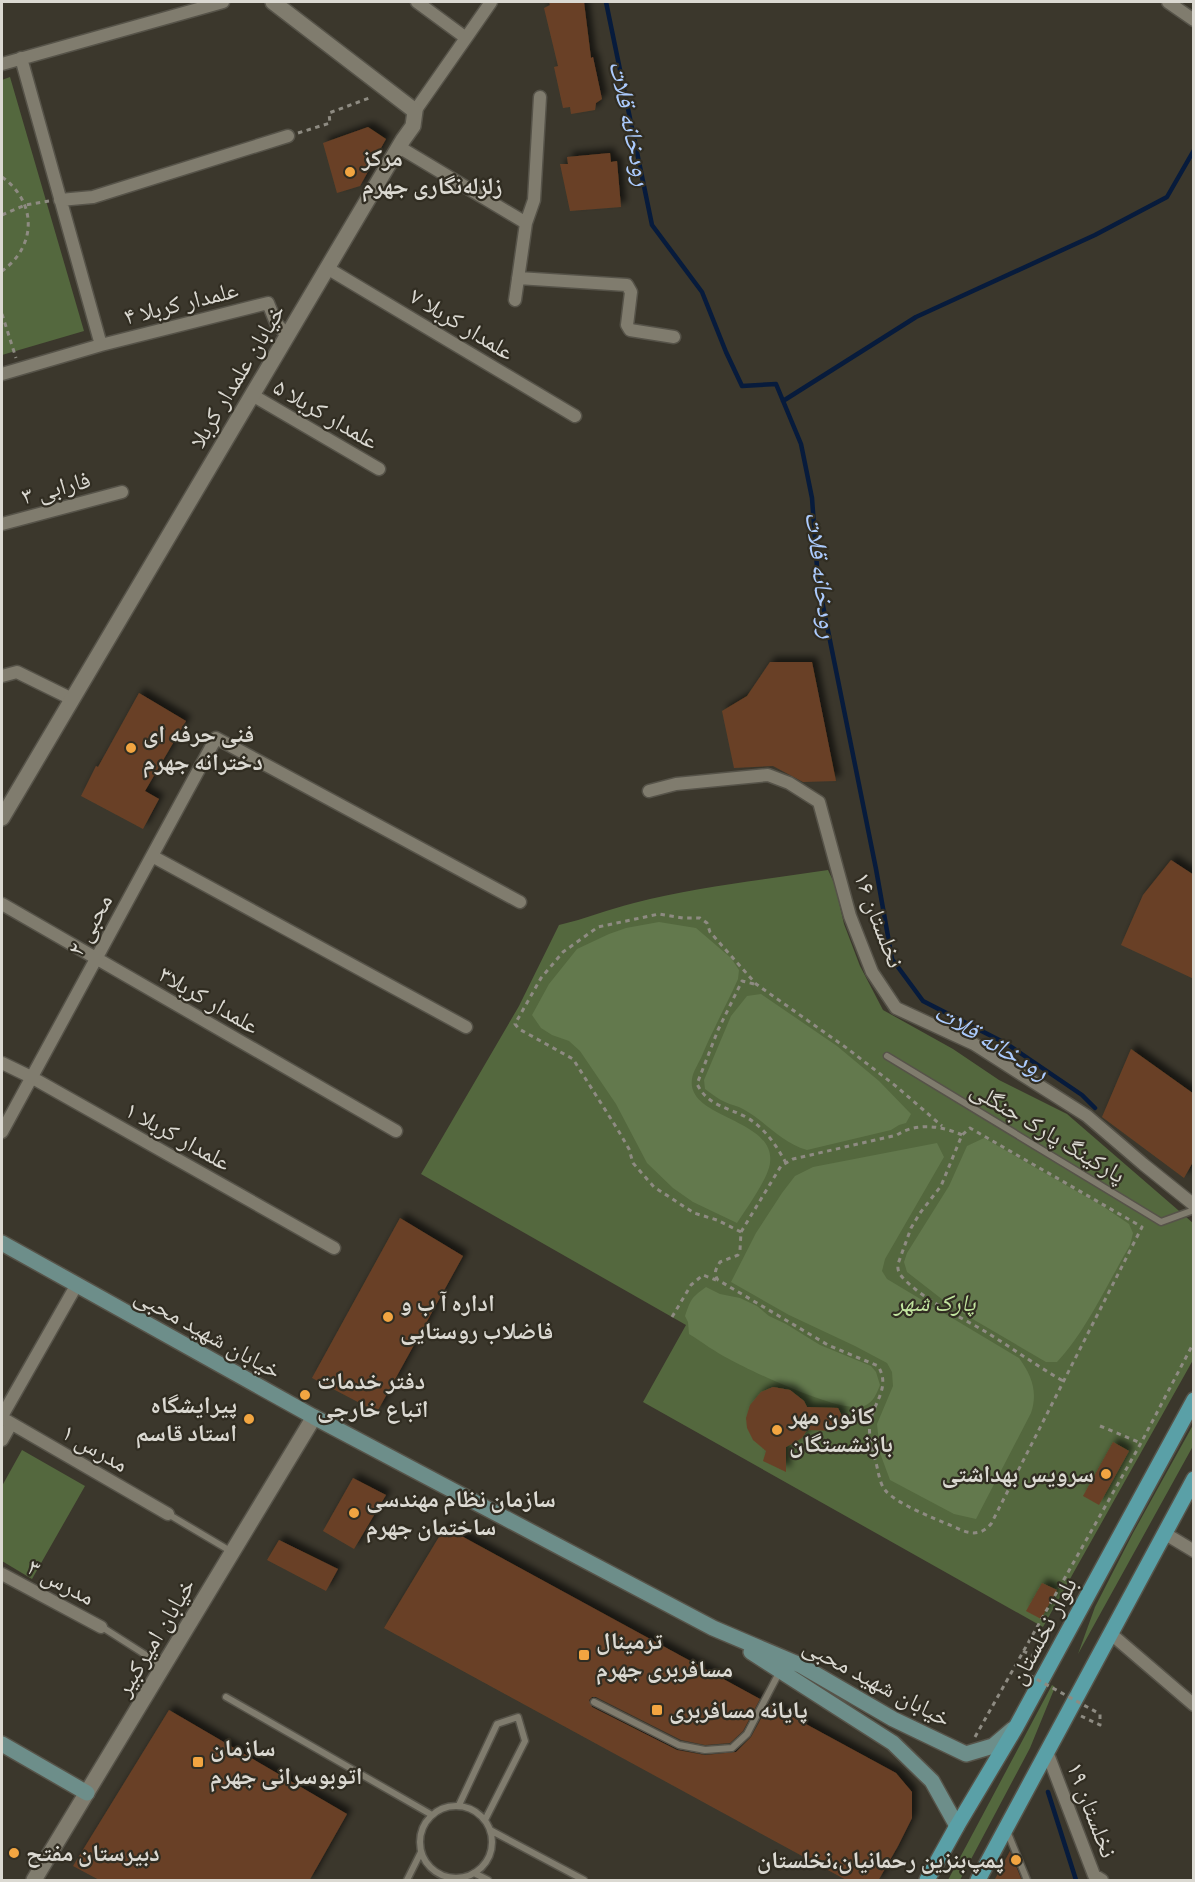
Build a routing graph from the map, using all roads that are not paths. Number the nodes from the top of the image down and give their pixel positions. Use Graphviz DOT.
graph roads {
  1 [pos="223,2"];
  2 [pos="273,2"];
  3 [pos="417,2"];
  4 [pos="491,2"];
  5 [pos="1168,2"];
  6 [pos="1194,20"];
  7 [pos="466,38"];
  8 [pos="21,58"];
  9 [pos="2,64"];
  10 [pos="540,97"];
  11 [pos="415,111"];
  12 [pos="288,136"];
  13 [pos="399,147"];
  14 [pos="60,200"];
  15 [pos="526,223"];
  16 [pos="327,268"];
  17 [pos="518,278"];
  18 [pos="515,300"];
  19 [pos="287,335"];
  20 [pos="674,337"];
  21 [pos="101,345"];
  22 [pos="2,374"];
  23 [pos="252,395"];
  24 [pos="575,416"];
  25 [pos="379,469"];
  26 [pos="122,492"];
  27 [pos="2,524"];
  28 [pos="2,676"];
  29 [pos="72,699"];
  30 [pos="649,791"];
  31 [pos="2,818"];
  32 [pos="152,856"];
  33 [pos="520,902"];
  34 [pos="2,904"];
  35 [pos="95,960"];
  36 [pos="466,1027"];
  37 [pos="887,1056"];
  38 [pos="2,1063"];
  39 [pos="31,1077"];
  40 [pos="396,1131"];
  41 [pos="2,1132"];
  42 [pos="1194,1205"];
  43 [pos="1194,1210"];
  44 [pos="2,1243"];
  45 [pos="334,1248"];
  46 [pos="76,1286"];
  47 [pos="1194,1400"];
  48 [pos="314,1417"];
  49 [pos="5,1419"];
  50 [pos="2,1440"];
  51 [pos="1194,1479"];
  52 [pos="168,1514"];
  53 [pos="1164,1533"];
  54 [pos="1194,1551"];
  55 [pos="232,1553"];
  56 [pos="2,1574"];
  57 [pos="101,1627"];
  58 [pos="713,1628"];
  59 [pos="1110,1633"];
  60 [pos="163,1666"];
  61 [pos="781,1671"];
  62 [pos="226,1697"];
  63 [pos="594,1702"];
  64 [pos="1194,1705"];
  65 [pos="1016,1727"];
  66 [pos="2,1744"];
  67 [pos="1047,1752"];
  68 [pos="87,1793"];
  69 [pos="459,1805"];
  70 [pos="432,1815"];
  71 [pos="485,1820"];
  72 [pos="957,1826"];
  73 [pos="1006,1827"];
  74 [pos="490,1830"];
  75 [pos="421,1851"];
  76 [pos="474,1873"];
  77 [pos="457,1879"];
  78 [pos="1096,1879"];
  79 [pos="34,1881"];
  80 [pos="407,1881"];
  81 [pos="488,1881"];
  82 [pos="584,1881"];
  83 [pos="927,1881"];
  84 [pos="978,1881"];
  85 [pos="1027,1881"];
  1 -- 8 [label="street"];
  2 -- 11 [label="street"];
  3 -- 7 [label="street"];
  4 -- 7 [label="street"];
  5 -- 6 [label="street"];
  7 -- 11 [label="street"];
  8 -- 9 [label="street"];
  8 -- 14 [label="street"];
  10 -- 15 [label="street"];
  11 -- 13 [label="street, خیابان علمدار کربلا"];
  12 -- 14 [label="street"];
  13 -- 15 [label="street"];
  13 -- 16 [label="street, خیابان علمدار کربلا"];
  14 -- 21 [label="street"];
  15 -- 17 [label="street"];
  16 -- 19 [label="street, خیابان علمدار کربلا"];
  16 -- 24 [label="street, علمدار کربلا ۷"];
  17 -- 18 [label="street"];
  17 -- 20 [label="street"];
  19 -- 21 [label="street, علمدار کربلا ۴"];
  19 -- 23 [label="street, خیابان علمدار کربلا"];
  21 -- 22 [label="street"];
  23 -- 25 [label="street, علمدار کربلا ۵"];
  23 -- 29 [label="street, خیابان علمدار کربلا"];
  26 -- 27 [label="street, فارابی ۳"];
  28 -- 29 [label="street"];
  29 -- 31 [label="street, خیابان علمدار کربلا"];
  30 -- 42 [label="street, نخلستان ۱۶"];
  32 -- 33 [label="street, محبی ۲"];
  32 -- 35 [label="street, محبی ۲"];
  32 -- 36 [label="street"];
  34 -- 35 [label="street, علمدار کربلا۳"];
  35 -- 39 [label="street, محبی ۲"];
  35 -- 40 [label="street, علمدار کربلا۳"];
  37 -- 43 [label="lane, پارکینگ پارک جنگلی"];
  38 -- 39 [label="street, علمدار کربلا ۱"];
  39 -- 41 [label="street, محبی ۲"];
  39 -- 45 [label="street, علمدار کربلا ۱"];
  44 -- 46 [label="main road, خیابان شهید محبی"];
  46 -- 48 [label="main road, خیابان شهید محبی"];
  46 -- 49 [label="street"];
  47 -- 65 [label="main road, بلوار نخلستان"];
  48 -- 55 [label="street, خیابان امیرکبیر"];
  48 -- 58 [label="main road, خیابان شهید محبی"];
  49 -- 50 [label="street"];
  49 -- 52 [label="street, مدرس ۱"];
  51 -- 53 [label="main road"];
  52 -- 55 [label="lane"];
  53 -- 54 [label="street"];
  53 -- 59 [label="main road"];
  55 -- 60 [label="street, خیابان امیرکبیر"];
  56 -- 57 [label="street, مدرس ۳"];
  57 -- 60 [label="lane"];
  58 -- 61 [label="main road, خیابان شهید محبی"];
  58 -- 65 [label="main road, خیابان شهید محبی"];
  59 -- 64 [label="street"];
  59 -- 67 [label="main road"];
  60 -- 68 [label="street, خیابان امیرکبیر"];
  61 -- 63 [label="lane"];
  61 -- 72 [label="main road, خیابان شهید محبی"];
  62 -- 70 [label="lane"];
  65 -- 72 [label="main road, بلوار نخلستان"];
  66 -- 68 [label="main road"];
  67 -- 73 [label="main road"];
  67 -- 78 [label="street, نخلستان ۱۹"];
  68 -- 79 [label="street, خیابان امیرکبیر"];
  69 -- 70 [label="lane"];
  69 -- 71 [label="lane"];
  69 -- 71 [label="lane"];
  70 -- 75 [label="lane"];
  71 -- 74 [label="lane"];
  72 -- 83 [label="main road, بلوار نخلستان"];
  73 -- 84 [label="main road"];
  73 -- 85 [label="lane"];
  74 -- 76 [label="lane"];
  74 -- 82 [label="lane"];
  75 -- 77 [label="lane"];
  75 -- 80 [label="lane"];
  76 -- 77 [label="lane"];
  76 -- 81 [label="lane"];
}
